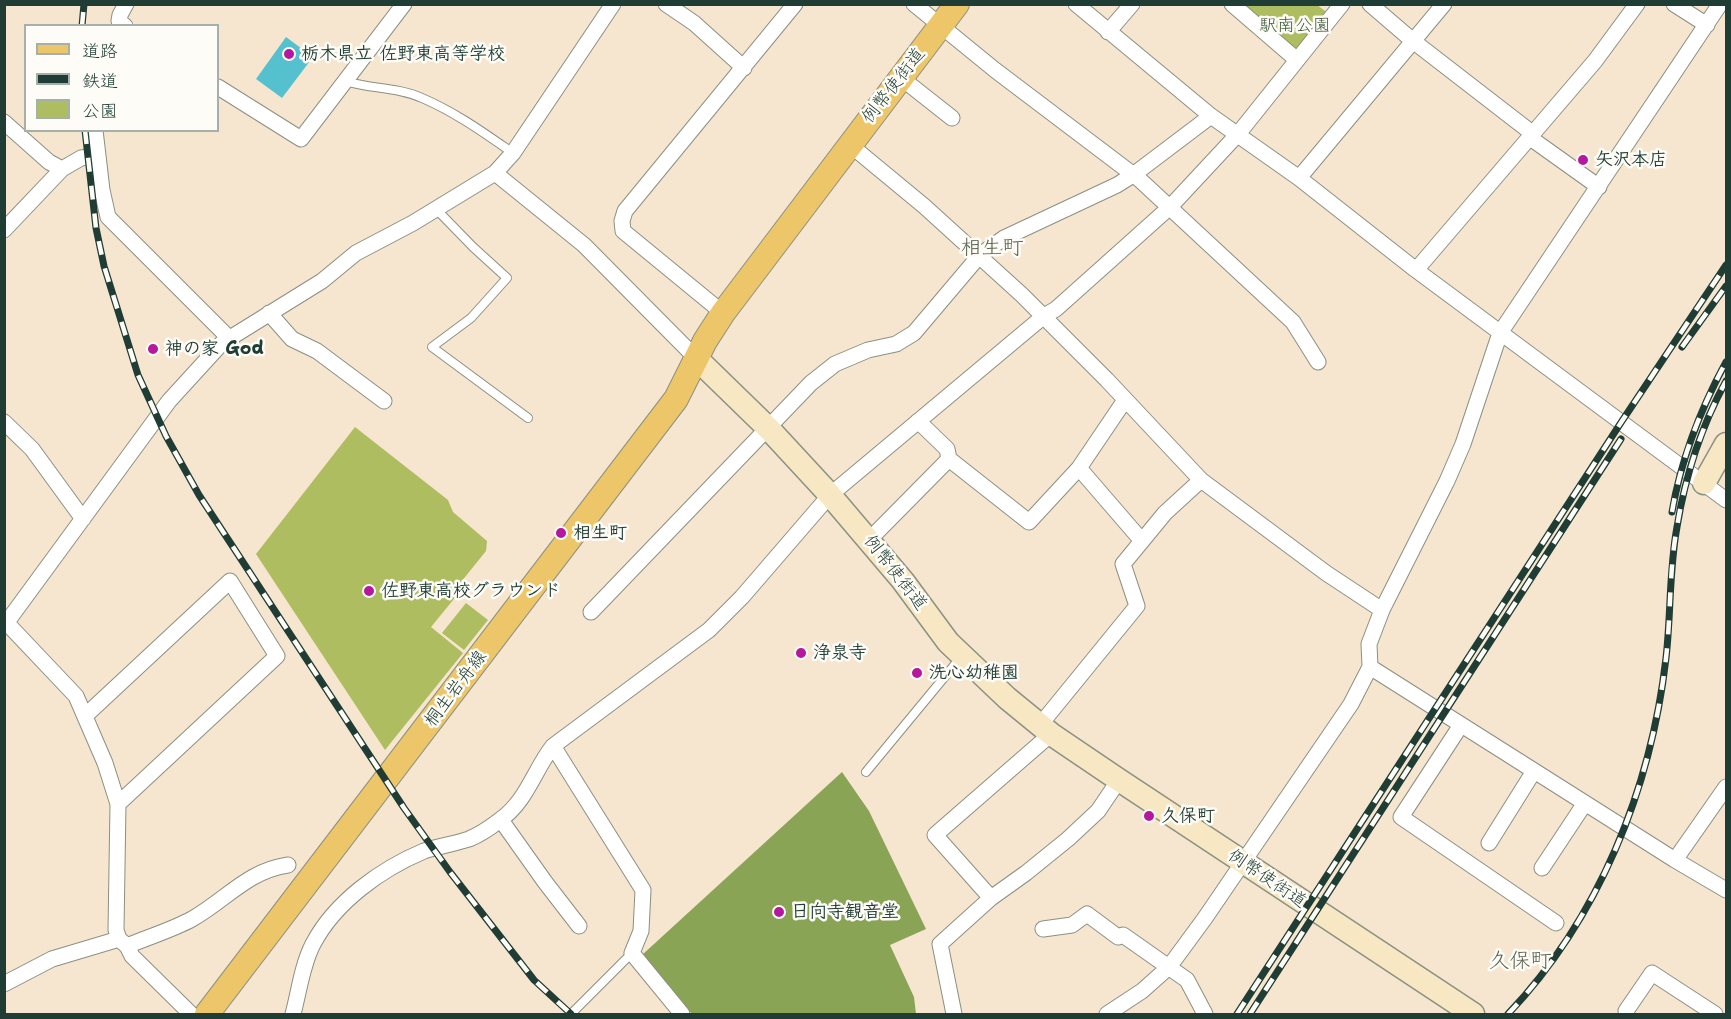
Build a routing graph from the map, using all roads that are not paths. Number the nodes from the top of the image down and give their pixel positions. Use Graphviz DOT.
graph roads {
  1 [pos="126,4"];
  2 [pos="404,4"];
  3 [pos="614,4"];
  4 [pos="666,4"];
  5 [pos="795,4"];
  6 [pos="914,4"];
  7 [pos="957,4"];
  8 [pos="1076,4"];
  9 [pos="1132,4"];
  10 [pos="1232,4"];
  11 [pos="1342,4"];
  12 [pos="1370,4"];
  13 [pos="1444,4"];
  14 [pos="1637,4"];
  15 [pos="1674,4"];
  16 [pos="1720,4"];
  17 [pos="122,24"];
  18 [pos="1707,25"];
  19 [pos="940,26"];
  20 [pos="1108,32"];
  21 [pos="1413,41"];
  22 [pos="1297,60"];
  23 [pos="744,68"];
  24 [pos="900,77"];
  25 [pos="345,81"];
  26 [pos="219,88"];
  27 [pos="1211,116"];
  28 [pos="952,118"];
  29 [pos="4,122"];
  30 [pos="95,132"];
  31 [pos="1238,134"];
  32 [pos="1530,135"];
  33 [pos="849,144"];
  34 [pos="513,153"];
  35 [pos="98,156"];
  36 [pos="62,169"];
  37 [pos="495,172"];
  38 [pos="1133,175"];
  39 [pos="1299,178"];
  40 [pos="1599,187"];
  41 [pos="1170,207"];
  42 [pos="436,209"];
  43 [pos="4,230"];
  44 [pos="980,255"];
  45 [pos="1416,270"];
  46 [pos="269,313"];
  47 [pos="723,313"];
  48 [pos="1044,316"];
  49 [pos="1500,333"];
  50 [pos="228,338"];
  51 [pos="696,358"];
  52 [pos="1318,362"];
  53 [pos="1125,400"];
  54 [pos="384,401"];
  55 [pos="528,418"];
  56 [pos="918,421"];
  57 [pos="4,422"];
  58 [pos="769,429"];
  59 [pos="1726,444"];
  60 [pos="949,459"];
  61 [pos="1079,468"];
  62 [pos="1201,480"];
  63 [pos="1704,483"];
  64 [pos="830,495"];
  65 [pos="1726,500"];
  66 [pos="83,519"];
  67 [pos="869,540"];
  68 [pos="1142,541"];
  69 [pos="1382,610"];
  70 [pos="591,612"];
  71 [pos="6,623"];
  72 [pos="962,656"];
  73 [pos="1370,667"];
  74 [pos="85,716"];
  75 [pos="1461,725"];
  76 [pos="1045,729"];
  77 [pos="553,746"];
  78 [pos="1534,771"];
  79 [pos="866,772"];
  80 [pos="1119,780"];
  81 [pos="1726,787"];
  82 [pos="1585,803"];
  83 [pos="118,804"];
  84 [pos="501,820"];
  85 [pos="1489,843"];
  86 [pos="1675,860"];
  87 [pos="1242,862"];
  88 [pos="288,865"];
  89 [pos="1542,867"];
  90 [pos="1726,890"];
  91 [pos="991,898"];
  92 [pos="1556,923"];
  93 [pos="579,926"];
  94 [pos="1043,929"];
  95 [pos="123,943"];
  96 [pos="632,953"];
  97 [pos="1169,967"];
  98 [pos="4,984"];
  99 [pos="1626,1011"];
  100 [pos="191,1014"];
  101 [pos="207,1014"];
  102 [pos="293,1014"];
  103 [pos="571,1014"];
  104 [pos="682,1014"];
  105 [pos="954,1014"];
  106 [pos="1107,1014"];
  107 [pos="1205,1014"];
  108 [pos="1473,1014"];
  109 [pos="1715,1014"];
  1 -- 17 [label="street"];
  2 -- 25 [label="street"];
  3 -- 34 [label="street"];
  4 -- 23 [label="street"];
  5 -- 23 [label="street"];
  6 -- 19 [label="street"];
  7 -- 19 [label="main road, 例幣使街道"];
  8 -- 20 [label="street"];
  9 -- 20 [label="street"];
  10 -- 22 [label="street"];
  11 -- 22 [label="street"];
  12 -- 21 [label="street"];
  13 -- 21 [label="street"];
  14 -- 32 [label="street"];
  15 -- 18 [label="street"];
  16 -- 18 [label="street"];
  18 -- 40 [label="street"];
  19 -- 24 [label="main road, 例幣使街道"];
  19 -- 38 [label="street"];
  20 -- 27 [label="street"];
  21 -- 32 [label="street"];
  21 -- 39 [label="street"];
  22 -- 31 [label="street"];
  23 -- 47 [label="street"];
  24 -- 28 [label="street"];
  24 -- 33 [label="main road, 例幣使街道"];
  25 -- 26 [label="street"];
  25 -- 34 [label="lane"];
  27 -- 31 [label="street"];
  27 -- 38 [label="street"];
  29 -- 36 [label="street"];
  30 -- 35 [label="street"];
  31 -- 39 [label="street"];
  31 -- 41 [label="street"];
  32 -- 40 [label="street"];
  32 -- 45 [label="street"];
  33 -- 44 [label="street"];
  33 -- 47 [label="main road, 例幣使街道"];
  34 -- 37 [label="street"];
  35 -- 36 [label="street"];
  35 -- 50 [label="street"];
  36 -- 43 [label="street"];
  37 -- 42 [label="street"];
  37 -- 51 [label="street"];
  38 -- 41 [label="street"];
  38 -- 44 [label="street"];
  39 -- 45 [label="street"];
  40 -- 49 [label="street"];
  41 -- 48 [label="street"];
  41 -- 52 [label="street"];
  42 -- 46 [label="street"];
  42 -- 55 [label="lane"];
  44 -- 48 [label="street"];
  44 -- 58 [label="street"];
  45 -- 49 [label="street"];
  46 -- 50 [label="street"];
  46 -- 54 [label="street"];
  47 -- 51 [label="main road, 例幣使街道"];
  48 -- 53 [label="street"];
  48 -- 56 [label="street"];
  49 -- 63 [label="street"];
  49 -- 69 [label="street"];
  50 -- 66 [label="street"];
  51 -- 58 [label="street, 例幣使街道"];
  51 -- 101 [label="main road, 桐生岩舟線"];
  53 -- 61 [label="street"];
  53 -- 62 [label="street"];
  56 -- 60 [label="street"];
  56 -- 64 [label="street"];
  57 -- 66 [label="street"];
  58 -- 64 [label="street, 例幣使街道"];
  58 -- 70 [label="street"];
  59 -- 63 [label="street"];
  60 -- 61 [label="street"];
  60 -- 67 [label="street"];
  61 -- 68 [label="street"];
  62 -- 68 [label="street"];
  62 -- 69 [label="street"];
  63 -- 65 [label="street"];
  64 -- 67 [label="street, 例幣使街道"];
  64 -- 77 [label="street"];
  66 -- 71 [label="street"];
  67 -- 72 [label="street, 例幣使街道"];
  68 -- 76 [label="street"];
  69 -- 73 [label="street"];
  71 -- 74 [label="street"];
  72 -- 76 [label="street, 例幣使街道"];
  72 -- 79 [label="lane"];
  73 -- 75 [label="street"];
  73 -- 87 [label="street"];
  74 -- 83 [label="street"];
  74 -- 83 [label="street"];
  75 -- 78 [label="street"];
  75 -- 92 [label="street"];
  76 -- 80 [label="street, 例幣使街道"];
  76 -- 91 [label="street"];
  77 -- 84 [label="street"];
  77 -- 96 [label="street"];
  78 -- 82 [label="street"];
  78 -- 85 [label="street"];
  80 -- 87 [label="street, 例幣使街道"];
  80 -- 91 [label="street"];
  81 -- 86 [label="street"];
  82 -- 86 [label="street"];
  82 -- 89 [label="street"];
  83 -- 95 [label="street"];
  84 -- 93 [label="street"];
  84 -- 102 [label="street"];
  86 -- 90 [label="street"];
  87 -- 97 [label="street"];
  87 -- 108 [label="street, 例幣使街道"];
  88 -- 95 [label="street"];
  91 -- 105 [label="street"];
  94 -- 97 [label="street"];
  95 -- 98 [label="street"];
  95 -- 100 [label="street"];
  96 -- 103 [label="lane"];
  96 -- 104 [label="street"];
  97 -- 106 [label="street"];
  97 -- 107 [label="street"];
  99 -- 109 [label="street"];
}
